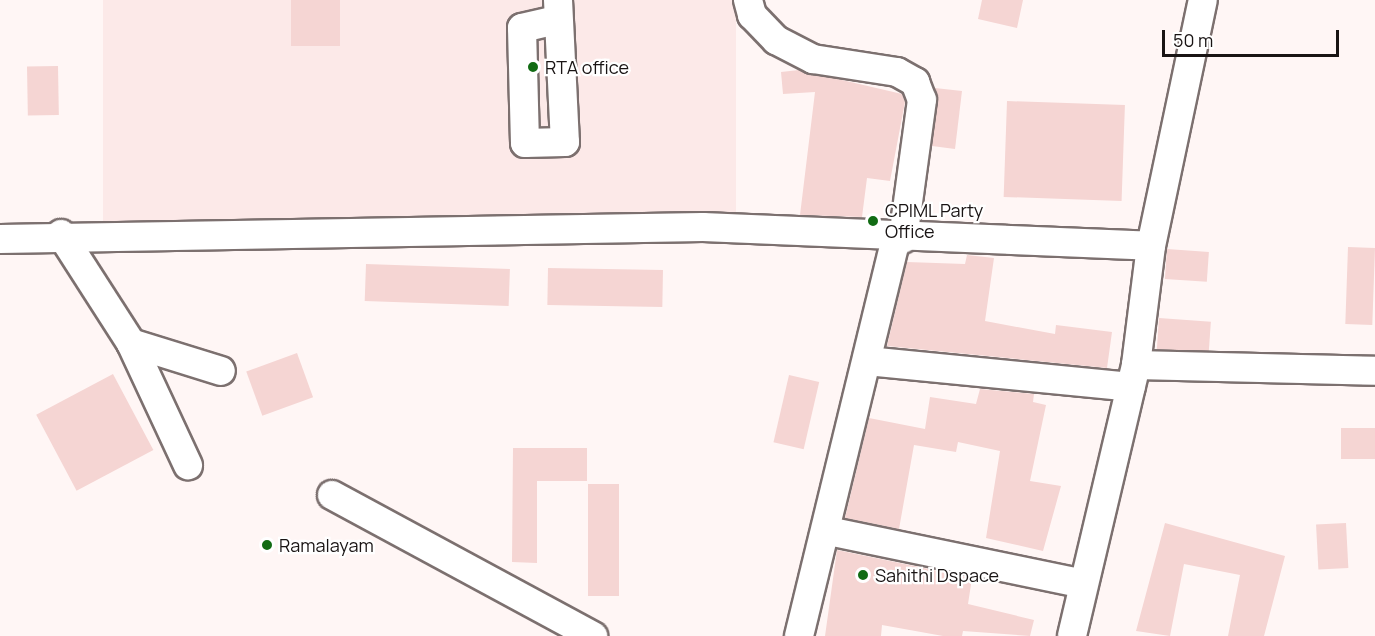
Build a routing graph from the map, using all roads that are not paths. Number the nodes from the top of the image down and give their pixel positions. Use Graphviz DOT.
graph roads {
  1 [pos="748,0"];
  2 [pos="1203,0"];
  3 [pos="61,234"];
  4 [pos="899,238"];
  5 [pos="0,239"];
  6 [pos="1151,246"];
  7 [pos="131,344"];
  8 [pos="867,361"];
  9 [pos="221,370"];
  10 [pos="1375,371"];
  11 [pos="1134,376"];
  12 [pos="188,465"];
  13 [pos="332,495"];
  14 [pos="828,531"];
  15 [pos="1083,584"];
  16 [pos="593,636"];
  17 [pos="800,636"];
  18 [pos="1072,636"];
  1 -- 4 [label="street"];
  2 -- 6 [label="street"];
  3 -- 4 [label="street"];
  3 -- 5 [label="street"];
  3 -- 7 [label="street"];
  4 -- 6 [label="street"];
  4 -- 8 [label="street"];
  6 -- 11 [label="street"];
  7 -- 9 [label="street"];
  7 -- 12 [label="street"];
  8 -- 11 [label="street"];
  8 -- 14 [label="street"];
  10 -- 11 [label="street"];
  11 -- 15 [label="street"];
  13 -- 16 [label="street"];
  14 -- 15 [label="street"];
  14 -- 17 [label="street"];
  15 -- 18 [label="street"];
}
